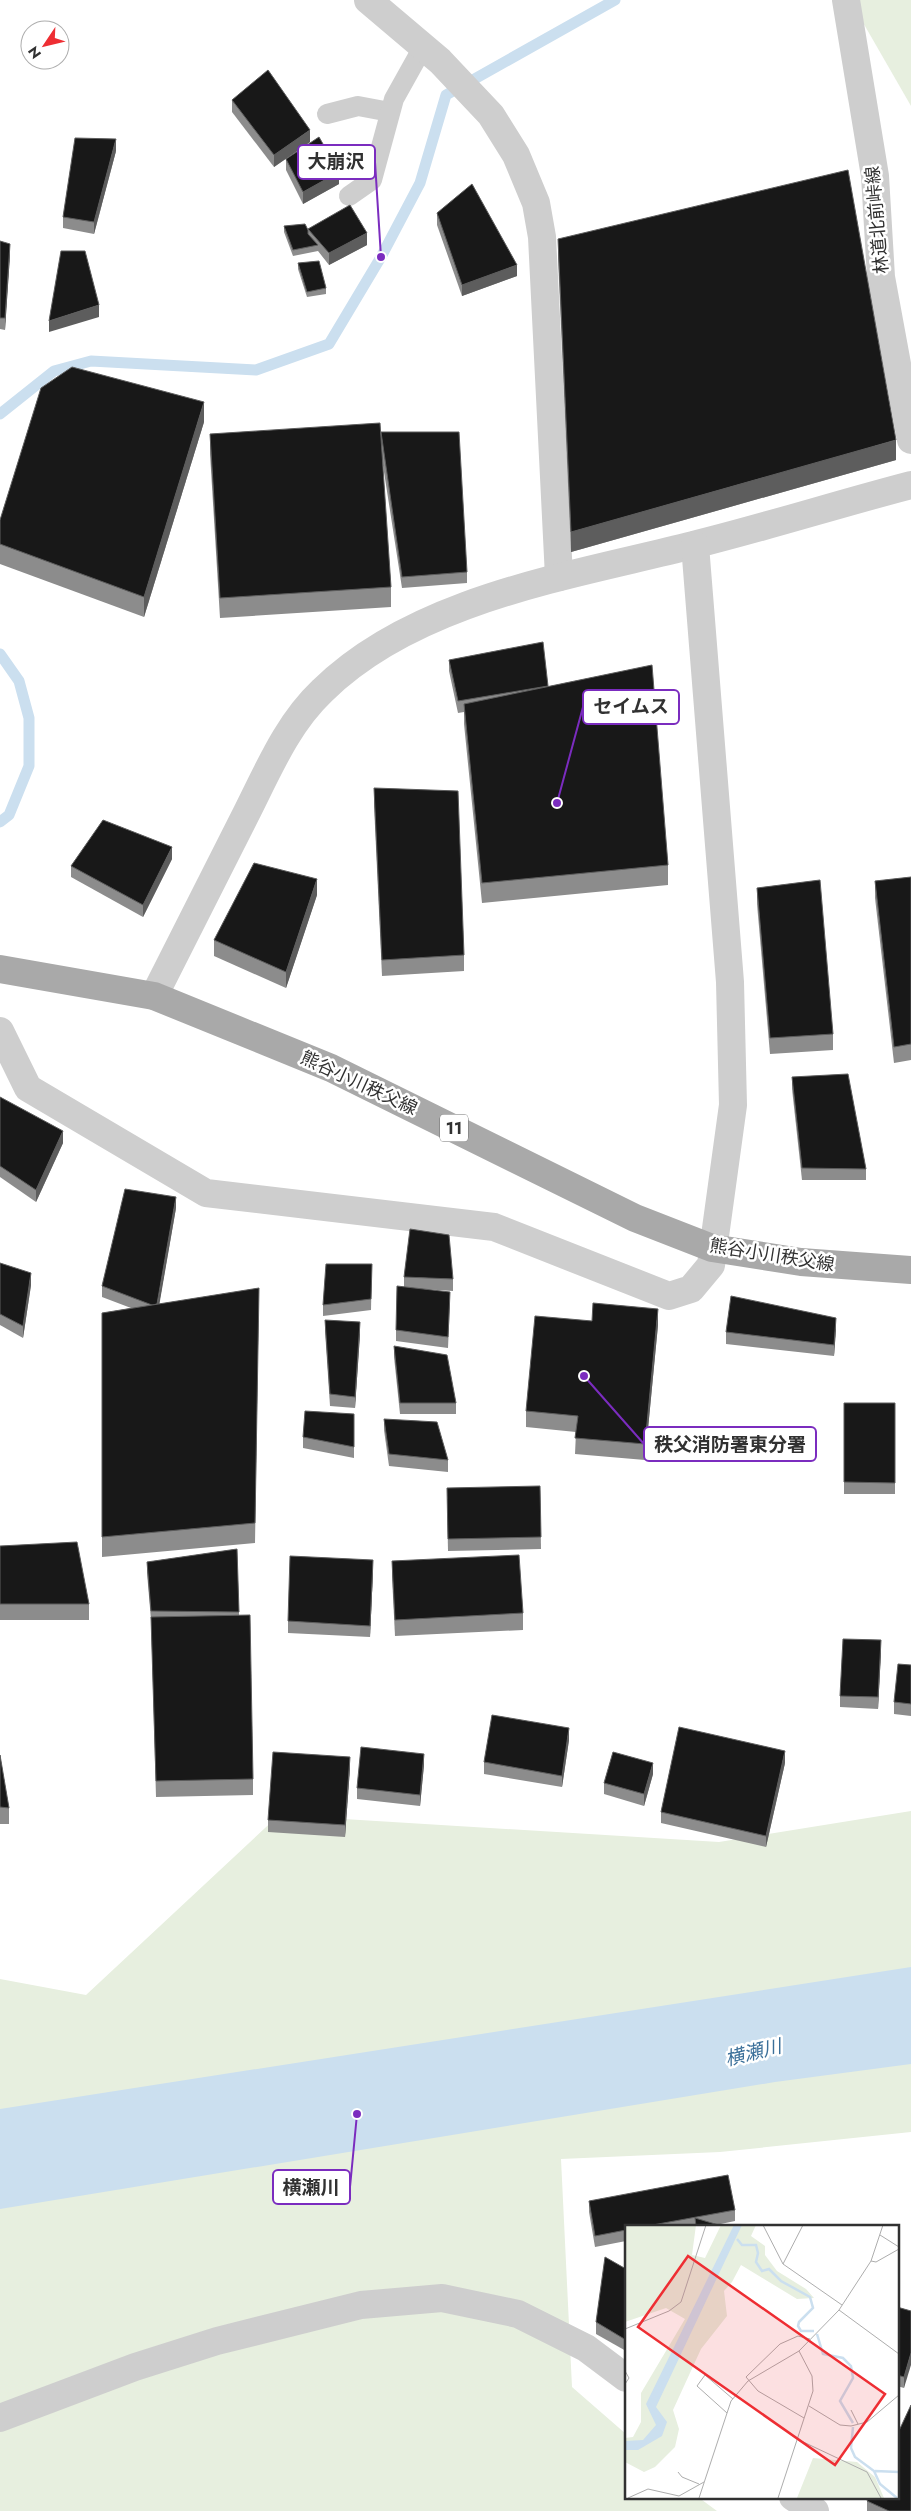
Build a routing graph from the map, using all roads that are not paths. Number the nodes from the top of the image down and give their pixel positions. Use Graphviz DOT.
graph roads {
  1 [pos="368,0"];
  2 [pos="846,0"];
  3 [pos="423,46"];
  4 [pos="390,112"];
  5 [pos="327,114"];
  6 [pos="349,196"];
  7 [pos="911,440"];
  8 [pos="911,484"];
  9 [pos="696,544"];
  10 [pos="559,577"];
  11 [pos="0,969"];
  12 [pos="154,996"];
  13 [pos="0,1031"];
  14 [pos="712,1248"];
  15 [pos="911,1270"];
  16 [pos="625,2377"];
  17 [pos="0,2418"];
  18 [pos="795,2498"];
  19 [pos="815,2511"];
  1 -- 3 [label="street"];
  2 -- 7 [label="street, 林道北前峠線"];
  3 -- 4 [label="lane"];
  3 -- 10 [label="street"];
  4 -- 5 [label="lane"];
  4 -- 6 [label="lane"];
  8 -- 9 [label="street"];
  9 -- 10 [label="street"];
  9 -- 14 [label="street"];
  10 -- 12 [label="street"];
  11 -- 12 [label="main road, 熊谷小川秩父線 / 11"];
  12 -- 14 [label="main road, 熊谷小川秩父線 / 11"];
  13 -- 14 [label="street"];
  14 -- 15 [label="main road, 熊谷小川秩父線 / 11"];
  16 -- 17 [label="street"];
  18 -- 19 [label="street"];
}
